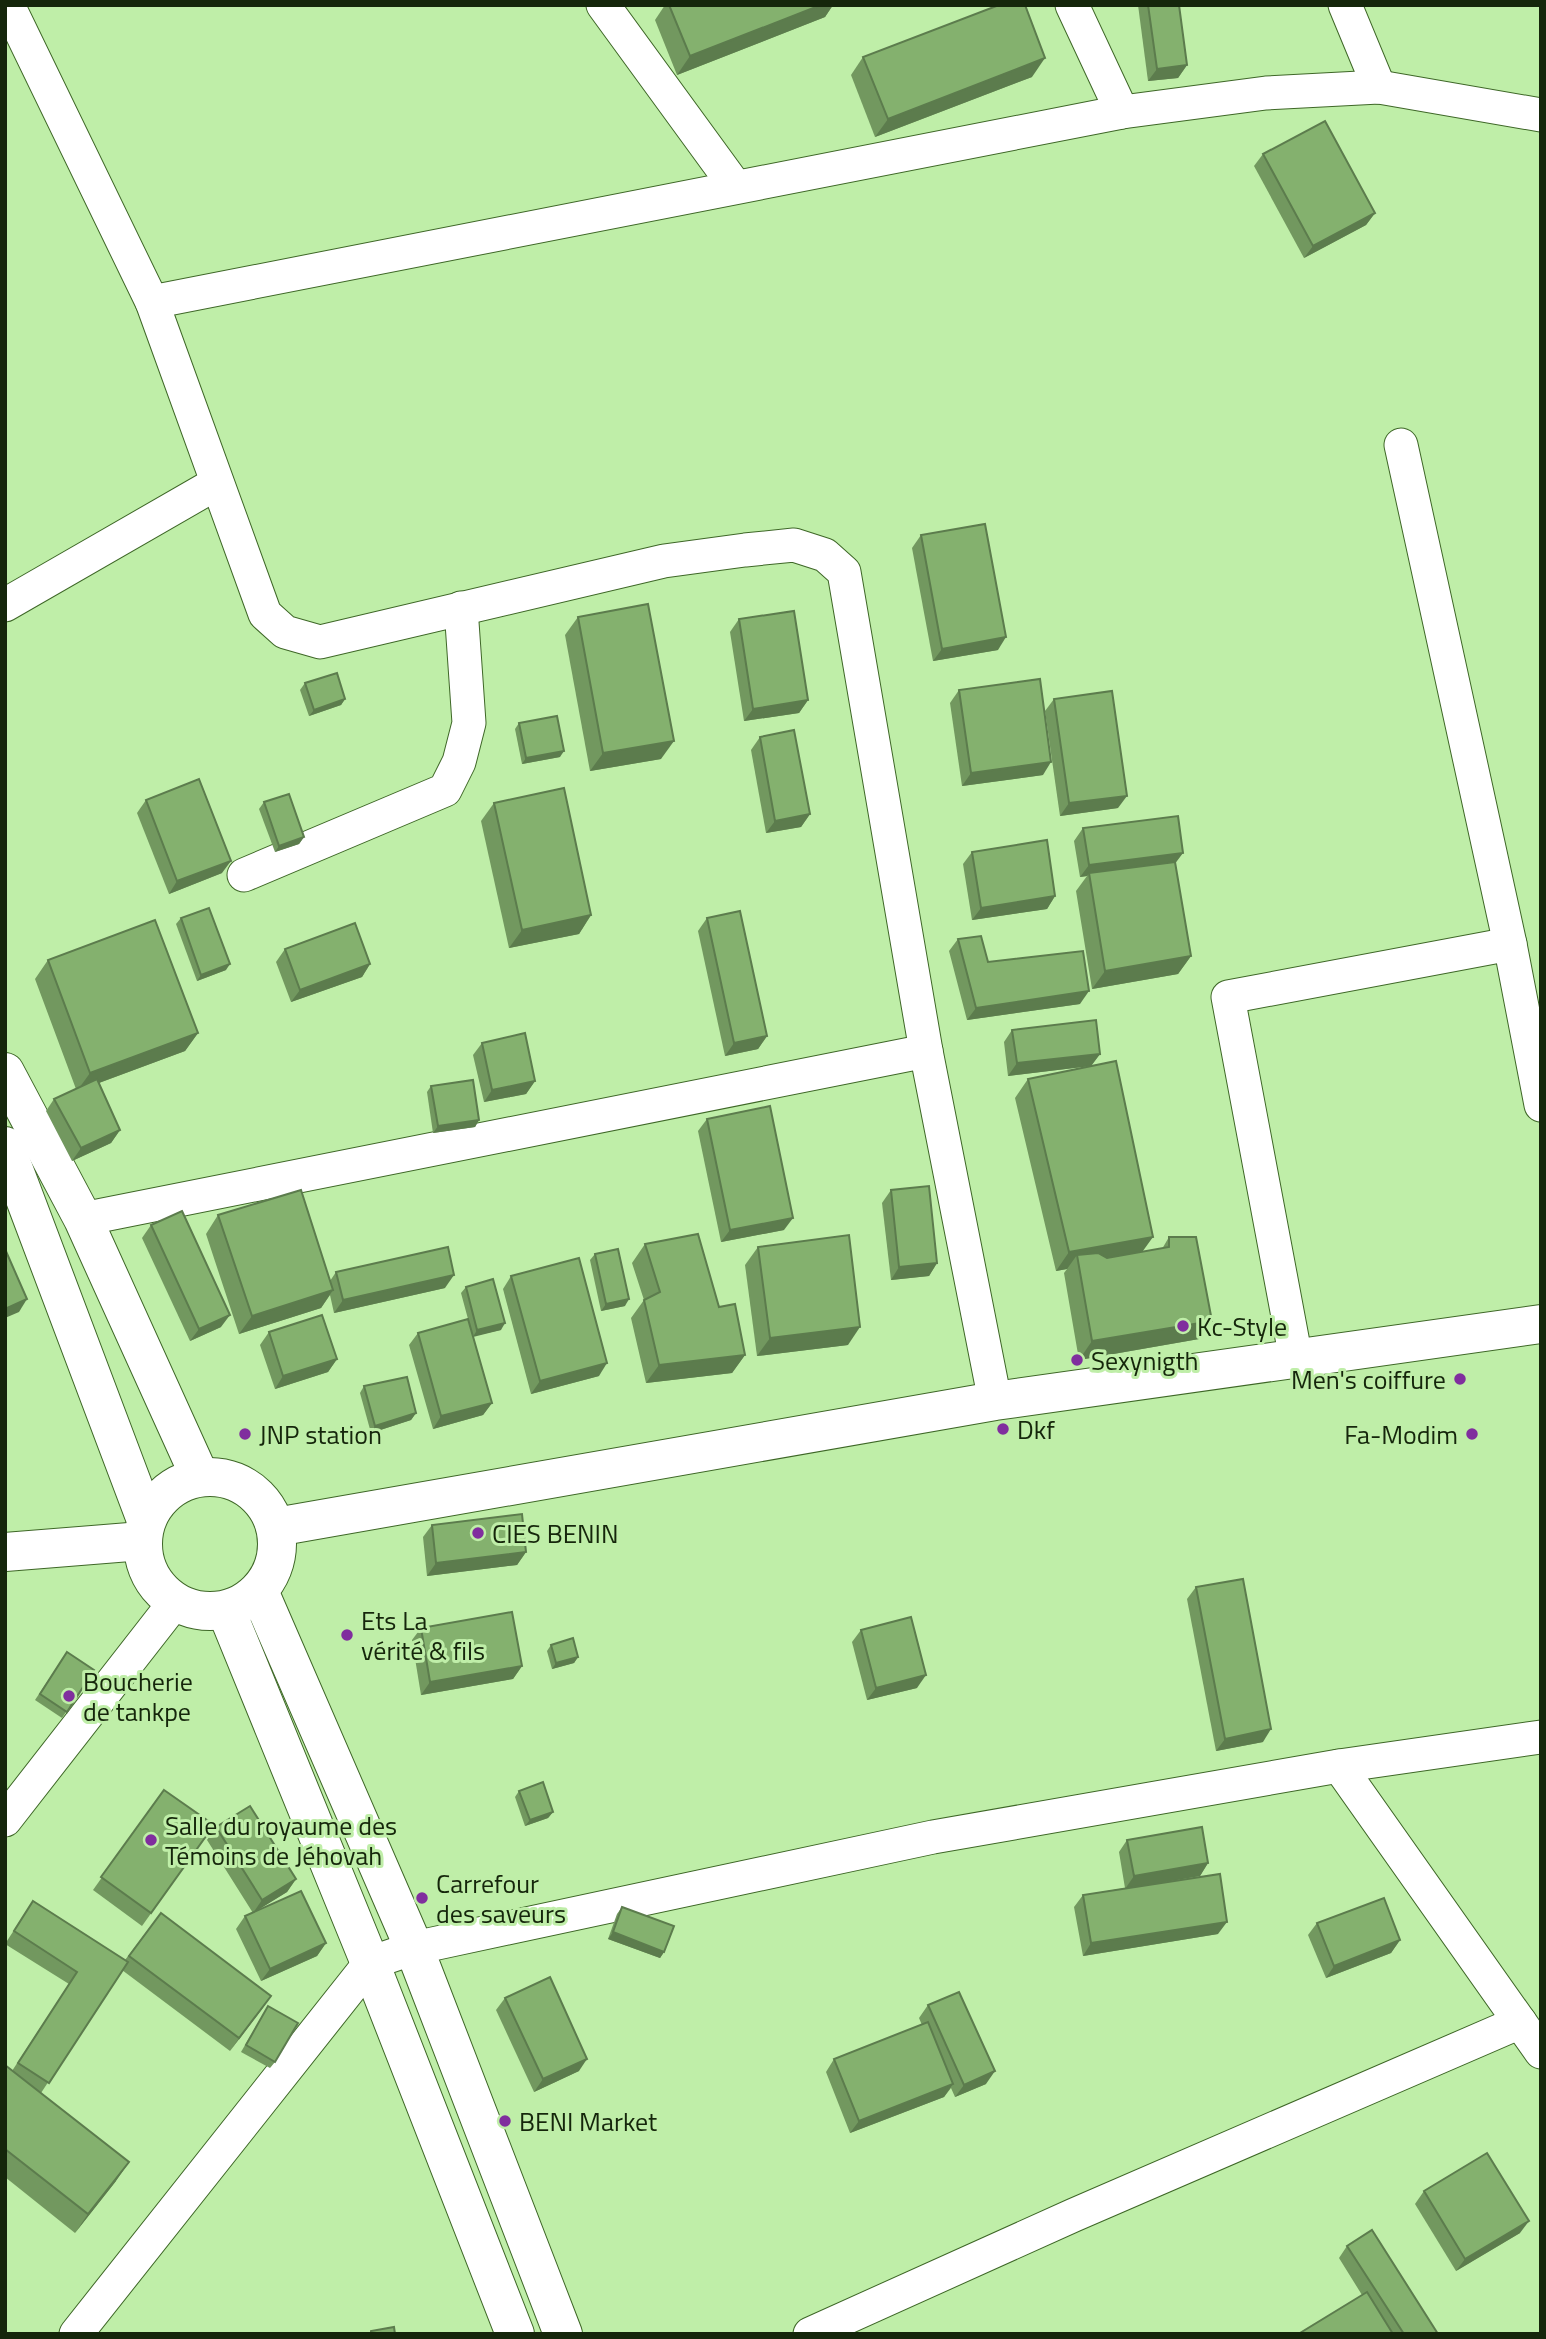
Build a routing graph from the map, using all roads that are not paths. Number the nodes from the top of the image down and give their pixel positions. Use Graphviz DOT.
graph roads {
  1 [pos="8,5"];
  2 [pos="603,5"];
  3 [pos="1072,5"];
  4 [pos="1345,5"];
  5 [pos="1379,87"];
  6 [pos="1122,112"];
  7 [pos="1541,115"];
  8 [pos="735,186"];
  9 [pos="152,302"];
  10 [pos="1401,445"];
  11 [pos="217,483"];
  12 [pos="5,605"];
  13 [pos="461,608"];
  14 [pos="244,875"];
  15 [pos="1510,944"];
  16 [pos="926,1051"];
  17 [pos="5,1072"];
  18 [pos="1541,1105"];
  19 [pos="5,1146"];
  20 [pos="83,1219"];
  21 [pos="1541,1324"];
  22 [pos="1296,1359"];
  23 [pos="995,1401"];
  24 [pos="200,1477"];
  25 [pos="276,1527"];
  26 [pos="144,1531"];
  27 [pos="5,1552"];
  28 [pos="259,1591"];
  29 [pos="175,1602"];
  30 [pos="226,1610"];
  31 [pos="1541,1737"];
  32 [pos="1339,1766"];
  33 [pos="5,1820"];
  34 [pos="414,1948"];
  35 [pos="370,1963"];
  36 [pos="1520,2022"];
  37 [pos="1541,2052"];
  38 [pos="83,2329"];
  39 [pos="515,2334"];
  40 [pos="563,2334"];
  41 [pos="810,2334"];
  1 -- 9 [label="street"];
  2 -- 8 [label="street"];
  3 -- 6 [label="street"];
  4 -- 5 [label="street"];
  5 -- 6 [label="street"];
  5 -- 7 [label="street"];
  6 -- 8 [label="street"];
  8 -- 9 [label="street"];
  9 -- 11 [label="street"];
  10 -- 15 [label="street"];
  11 -- 12 [label="street"];
  11 -- 13 [label="street"];
  13 -- 14 [label="street"];
  13 -- 16 [label="street"];
  15 -- 18 [label="street"];
  15 -- 22 [label="street"];
  16 -- 20 [label="street"];
  16 -- 23 [label="street"];
  17 -- 20 [label="main road"];
  19 -- 26 [label="main road"];
  20 -- 24 [label="main road"];
  21 -- 22 [label="main road"];
  22 -- 23 [label="main road"];
  23 -- 25 [label="main road"];
  24 -- 25 [label="main road"];
  24 -- 26 [label="main road"];
  25 -- 28 [label="main road"];
  26 -- 27 [label="main road"];
  26 -- 29 [label="main road"];
  28 -- 30 [label="main road"];
  28 -- 34 [label="main road"];
  29 -- 30 [label="main road"];
  29 -- 33 [label="street"];
  30 -- 35 [label="main road"];
  31 -- 32 [label="street"];
  32 -- 34 [label="street"];
  32 -- 36 [label="street"];
  34 -- 35 [label="street"];
  34 -- 40 [label="main road"];
  35 -- 38 [label="street"];
  35 -- 39 [label="main road"];
  36 -- 37 [label="street"];
  36 -- 41 [label="street"];
}
